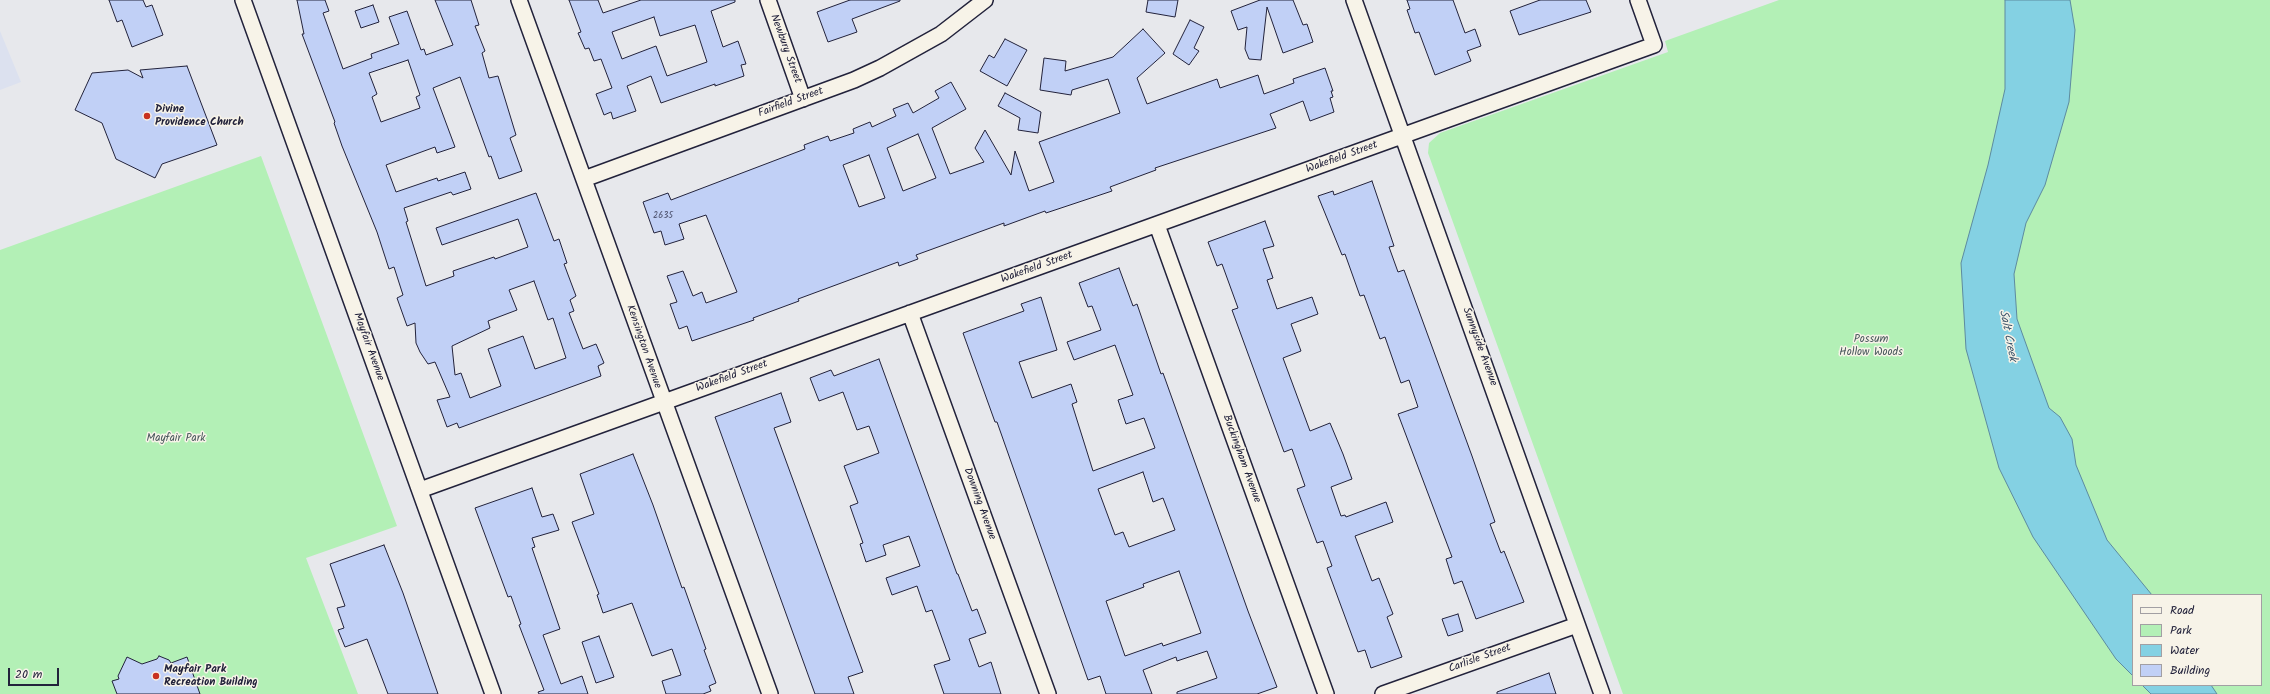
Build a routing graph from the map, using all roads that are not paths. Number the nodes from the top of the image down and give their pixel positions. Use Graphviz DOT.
graph roads {
  1 [pos="243,0"];
  2 [pos="519,0"];
  3 [pos="768,0"];
  4 [pos="985,0"];
  5 [pos="1354,0"];
  6 [pos="1638,0"];
  7 [pos="803,99"];
  8 [pos="1404,135"];
  9 [pos="584,179"];
  10 [pos="1157,225"];
  11 [pos="910,313"];
  12 [pos="663,403"];
  13 [pos="420,490"];
  14 [pos="1577,625"];
  15 [pos="493,694"];
  16 [pos="770,694"];
  17 [pos="1048,694"];
  18 [pos="1326,694"];
  19 [pos="1383,694"];
  20 [pos="1602,694"];
  1 -- 13 [label="street, Mayfair Avenue"];
  2 -- 9 [label="street, Kensington Avenue"];
  3 -- 7 [label="street, Newbury Street"];
  4 -- 7 [label="street, Fairfield Street"];
  5 -- 8 [label="street, Sunnyside Avenue"];
  6 -- 8 [label="street, Wakefield Street"];
  7 -- 9 [label="street, Fairfield Street"];
  8 -- 10 [label="street, Wakefield Street"];
  8 -- 14 [label="street, Sunnyside Avenue"];
  9 -- 12 [label="street, Kensington Avenue"];
  10 -- 11 [label="street, Wakefield Street"];
  10 -- 18 [label="street, Buckingham Avenue"];
  11 -- 12 [label="street, Wakefield Street"];
  11 -- 17 [label="street, Downing Avenue"];
  12 -- 13 [label="street, Wakefield Street"];
  12 -- 16 [label="street, Kensington Avenue"];
  13 -- 15 [label="street, Mayfair Avenue"];
  14 -- 19 [label="street, Carlisle Street"];
  14 -- 20 [label="street, Sunnyside Avenue"];
}
